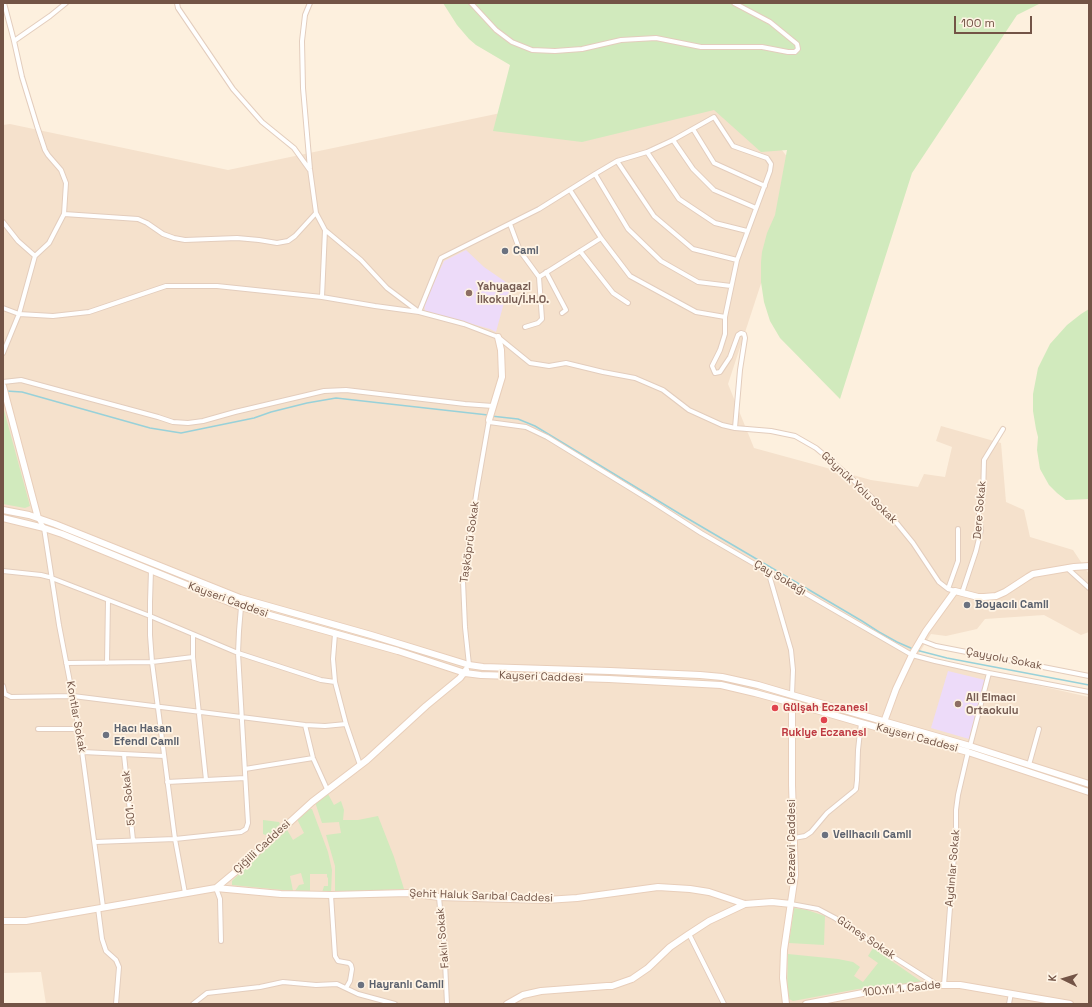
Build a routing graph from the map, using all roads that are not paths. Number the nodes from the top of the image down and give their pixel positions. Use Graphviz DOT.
graph roads {
  1 [pos="4,3"];
  2 [pos="66,3"];
  3 [pos="177,3"];
  4 [pos="310,3"];
  5 [pos="471,3"];
  6 [pos="734,3"];
  7 [pos="14,40"];
  8 [pos="693,129"];
  9 [pos="673,140"];
  10 [pos="646,152"];
  11 [pos="617,161"];
  12 [pos="310,169"];
  13 [pos="594,174"];
  14 [pos="765,186"];
  15 [pos="570,190"];
  16 [pos="756,208"];
  17 [pos="316,212"];
  18 [pos="64,214"];
  19 [pos="3,222"];
  20 [pos="510,224"];
  21 [pos="325,230"];
  22 [pos="747,232"];
  23 [pos="601,238"];
  24 [pos="580,251"];
  25 [pos="36,256"];
  26 [pos="737,260"];
  27 [pos="546,272"];
  28 [pos="539,277"];
  29 [pos="731,286"];
  30 [pos="322,297"];
  31 [pos="628,302"];
  32 [pos="3,308"];
  33 [pos="420,312"];
  34 [pos="562,312"];
  35 [pos="19,314"];
  36 [pos="725,317"];
  37 [pos="525,327"];
  38 [pos="498,338"];
  39 [pos="3,354"];
  40 [pos="3,382"];
  41 [pos="3,386"];
  42 [pos="5,402"];
  43 [pos="493,406"];
  44 [pos="489,421"];
  45 [pos="735,428"];
  46 [pos="1004,429"];
  47 [pos="3,510"];
  48 [pos="3,518"];
  49 [pos="38,518"];
  50 [pos="44,528"];
  51 [pos="958,529"];
  52 [pos="1089,566"];
  53 [pos="1067,568"];
  54 [pos="150,570"];
  55 [pos="3,571"];
  56 [pos="768,571"];
  57 [pos="52,578"];
  58 [pos="1089,588"];
  59 [pos="948,589"];
  60 [pos="955,591"];
  61 [pos="962,593"];
  62 [pos="108,600"];
  63 [pos="241,607"];
  64 [pos="150,616"];
  65 [pos="335,634"];
  66 [pos="193,635"];
  67 [pos="919,641"];
  68 [pos="238,653"];
  69 [pos="912,654"];
  70 [pos="193,658"];
  71 [pos="152,662"];
  72 [pos="107,663"];
  73 [pos="66,664"];
  74 [pos="469,665"];
  75 [pos="465,673"];
  76 [pos="990,673"];
  77 [pos="1089,676"];
  78 [pos="335,682"];
  79 [pos="3,686"];
  80 [pos="1089,692"];
  81 [pos="73,696"];
  82 [pos="792,696"];
  83 [pos="792,703"];
  84 [pos="158,706"];
  85 [pos="198,711"];
  86 [pos="241,717"];
  87 [pos="884,722"];
  88 [pos="861,723"];
  89 [pos="346,724"];
  90 [pos="305,725"];
  91 [pos="38,729"];
  92 [pos="79,729"];
  93 [pos="1039,729"];
  94 [pos="970,746"];
  95 [pos="83,752"];
  96 [pos="968,752"];
  97 [pos="124,755"];
  98 [pos="164,756"];
  99 [pos="313,758"];
  100 [pos="360,765"];
  101 [pos="1029,765"];
  102 [pos="244,770"];
  103 [pos="245,778"];
  104 [pos="206,780"];
  105 [pos="167,782"];
  106 [pos="1089,784"];
  107 [pos="327,789"];
  108 [pos="1089,792"];
  109 [pos="794,838"];
  110 [pos="175,839"];
  111 [pos="133,840"];
  112 [pos="95,842"];
  113 [pos="216,888"];
  114 [pos="185,892"];
  115 [pos="331,895"];
  116 [pos="439,897"];
  117 [pos="745,904"];
  118 [pos="791,904"];
  119 [pos="101,908"];
  120 [pos="3,921"];
  121 [pos="688,934"];
  122 [pos="221,941"];
  123 [pos="936,985"];
  124 [pos="944,985"];
  125 [pos="346,988"];
  126 [pos="1010,993"];
  127 [pos="116,1004"];
  128 [pos="193,1004"];
  129 [pos="395,1004"];
  130 [pos="447,1004"];
  131 [pos="507,1004"];
  132 [pos="724,1004"];
  133 [pos="786,1004"];
  134 [pos="806,1004"];
  135 [pos="1009,1004"];
  136 [pos="1070,1004"];
  1 -- 7 [label="street"];
  2 -- 7 [label="street"];
  3 -- 12 [label="street"];
  4 -- 12 [label="street"];
  5 -- 6 [label="street"];
  7 -- 18 [label="street"];
  8 -- 9 [label="street"];
  8 -- 14 [label="street"];
  8 -- 14 [label="street"];
  9 -- 10 [label="street"];
  9 -- 16 [label="street"];
  10 -- 11 [label="street"];
  10 -- 22 [label="street"];
  11 -- 13 [label="street"];
  11 -- 26 [label="street"];
  12 -- 17 [label="street"];
  13 -- 15 [label="street"];
  13 -- 29 [label="street"];
  14 -- 16 [label="street"];
  15 -- 20 [label="street"];
  15 -- 23 [label="street"];
  16 -- 22 [label="street"];
  17 -- 18 [label="street"];
  17 -- 21 [label="street"];
  18 -- 25 [label="street"];
  19 -- 25 [label="street"];
  20 -- 28 [label="street"];
  20 -- 33 [label="street"];
  21 -- 30 [label="street"];
  21 -- 33 [label="street"];
  22 -- 26 [label="street"];
  23 -- 24 [label="street"];
  23 -- 36 [label="street"];
  24 -- 27 [label="street"];
  24 -- 31 [label="street"];
  25 -- 35 [label="street"];
  26 -- 29 [label="street"];
  27 -- 28 [label="street"];
  27 -- 34 [label="street"];
  28 -- 37 [label="street"];
  29 -- 36 [label="street"];
  30 -- 33 [label="street"];
  30 -- 35 [label="street"];
  32 -- 35 [label="street"];
  33 -- 38 [label="street, Göynük Yolu Sokak"];
  35 -- 39 [label="street"];
  36 -- 45 [label="street"];
  38 -- 43 [label="main road"];
  38 -- 45 [label="street, Göynük Yolu Sokak"];
  40 -- 43 [label="street"];
  41 -- 42 [label="main road"];
  42 -- 49 [label="main road"];
  43 -- 44 [label="main road"];
  44 -- 56 [label="street, Çay Sokağı"];
  44 -- 74 [label="street, Taşköprü Sokak"];
  45 -- 59 [label="street, Göynük Yolu Sokak"];
  46 -- 61 [label="street, Dere Sokak"];
  47 -- 49 [label="main road, Kayseri Caddesi"];
  48 -- 50 [label="main road, Kayseri Caddesi"];
  49 -- 50 [label="street"];
  49 -- 74 [label="main road, Kayseri Caddesi"];
  50 -- 54 [label="main road, Kayseri Caddesi"];
  50 -- 57 [label="street, Kontlar Sokak"];
  51 -- 59 [label="street"];
  52 -- 53 [label="main road"];
  53 -- 58 [label="street"];
  53 -- 61 [label="main road"];
  54 -- 63 [label="main road, Kayseri Caddesi"];
  54 -- 64 [label="street"];
  55 -- 57 [label="street"];
  56 -- 69 [label="street, Çay Sokağı"];
  56 -- 82 [label="street"];
  57 -- 62 [label="street"];
  57 -- 73 [label="street, Kontlar Sokak"];
  59 -- 60 [label="street"];
  60 -- 61 [label="main road"];
  60 -- 67 [label="main road"];
  62 -- 64 [label="street"];
  62 -- 72 [label="street"];
  63 -- 65 [label="main road, Kayseri Caddesi"];
  63 -- 68 [label="street"];
  64 -- 66 [label="street"];
  64 -- 71 [label="street"];
  65 -- 75 [label="main road, Kayseri Caddesi"];
  65 -- 78 [label="street"];
  66 -- 68 [label="street"];
  66 -- 70 [label="street"];
  67 -- 69 [label="main road"];
  67 -- 77 [label="street, Çayyolu Sokak"];
  68 -- 78 [label="street"];
  68 -- 86 [label="street"];
  69 -- 76 [label="street, Çay Sokağı"];
  69 -- 87 [label="main road"];
  70 -- 71 [label="street"];
  70 -- 85 [label="street"];
  71 -- 72 [label="street"];
  71 -- 84 [label="street"];
  72 -- 73 [label="street"];
  73 -- 81 [label="street, Kontlar Sokak"];
  74 -- 75 [label="main road, Çiğilli Caddesi"];
  74 -- 82 [label="main road, Kayseri Caddesi"];
  75 -- 83 [label="main road, Kayseri Caddesi"];
  75 -- 100 [label="main road, Çiğilli Caddesi"];
  76 -- 80 [label="street, Çay Sokağı"];
  76 -- 94 [label="street"];
  78 -- 89 [label="street"];
  79 -- 81 [label="street"];
  81 -- 84 [label="street"];
  81 -- 92 [label="street, Kontlar Sokak"];
  82 -- 87 [label="main road, Kayseri Caddesi"];
  83 -- 88 [label="main road, Kayseri Caddesi"];
  83 -- 109 [label="main road, Cezaevi Caddesi"];
  84 -- 85 [label="street"];
  84 -- 98 [label="street"];
  85 -- 86 [label="street"];
  85 -- 104 [label="street"];
  86 -- 90 [label="street"];
  86 -- 102 [label="street"];
  87 -- 94 [label="main road, Kayseri Caddesi"];
  88 -- 96 [label="main road, Kayseri Caddesi"];
  88 -- 109 [label="street"];
  89 -- 90 [label="street"];
  89 -- 100 [label="street"];
  90 -- 99 [label="street"];
  91 -- 92 [label="street"];
  92 -- 95 [label="street, Kontlar Sokak"];
  93 -- 101 [label="street"];
  94 -- 101 [label="main road, Kayseri Caddesi"];
  95 -- 97 [label="street"];
  95 -- 112 [label="street, Kontlar Sokak"];
  96 -- 108 [label="main road, Kayseri Caddesi"];
  96 -- 124 [label="street, Aydınlar Sokak"];
  97 -- 98 [label="street"];
  97 -- 111 [label="street, 501. Sokak"];
  98 -- 105 [label="street"];
  99 -- 102 [label="street"];
  99 -- 107 [label="street"];
  100 -- 107 [label="main road, Çiğilli Caddesi"];
  101 -- 106 [label="main road, Kayseri Caddesi"];
  102 -- 103 [label="street"];
  103 -- 104 [label="street"];
  103 -- 110 [label="street"];
  104 -- 105 [label="street"];
  105 -- 110 [label="street"];
  107 -- 113 [label="main road, Çiğilli Caddesi"];
  109 -- 118 [label="main road, Cezaevi Caddesi"];
  110 -- 111 [label="street"];
  110 -- 114 [label="street"];
  111 -- 112 [label="street"];
  112 -- 119 [label="street, Kontlar Sokak"];
  113 -- 114 [label="main road"];
  113 -- 115 [label="main road, Şehit Haluk Sarıbal Caddesi"];
  113 -- 122 [label="street"];
  114 -- 119 [label="main road"];
  115 -- 116 [label="main road, Şehit Haluk Sarıbal Caddesi"];
  115 -- 125 [label="street"];
  116 -- 117 [label="main road, Şehit Haluk Sarıbal Caddesi"];
  116 -- 130 [label="street, Fakılı Sokak"];
  117 -- 118 [label="main road, Şehit Haluk Sarıbal Caddesi"];
  117 -- 121 [label="main road"];
  118 -- 123 [label="street, Güneş Sokak"];
  118 -- 133 [label="main road, Cezaevi Caddesi"];
  119 -- 120 [label="main road"];
  119 -- 127 [label="street, Kontlar Sokak"];
  121 -- 131 [label="main road"];
  121 -- 132 [label="street"];
  123 -- 124 [label="main road, 100.Yıl 1. Cadde"];
  123 -- 134 [label="main road, 100.Yıl 1. Cadde"];
  124 -- 126 [label="main road, 100.Yıl 1. Cadde"];
  125 -- 128 [label="street"];
  125 -- 129 [label="street"];
  126 -- 135 [label="street"];
  126 -- 136 [label="main road, 100.Yıl 1. Cadde"];
}
